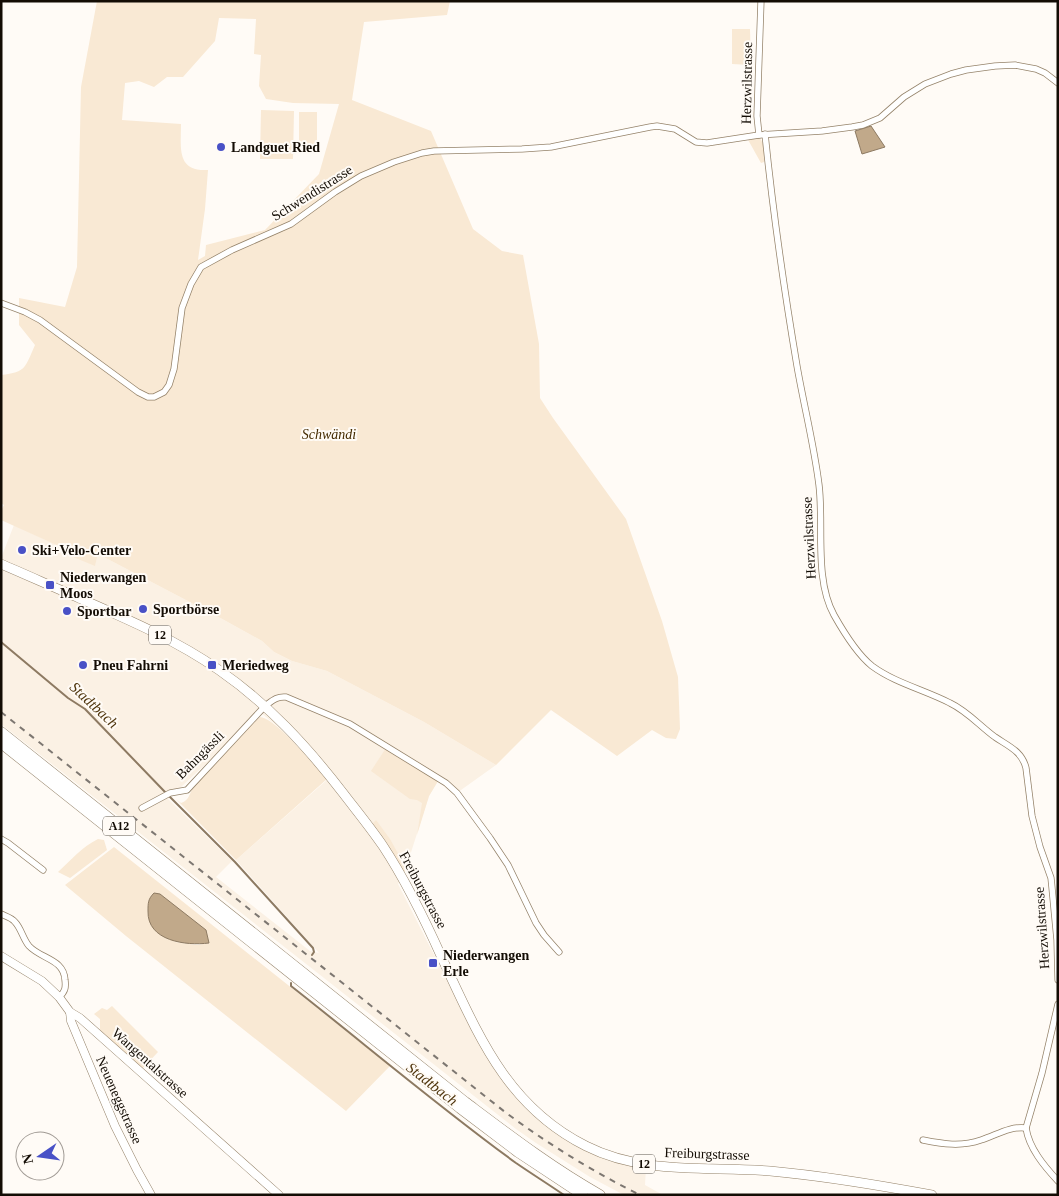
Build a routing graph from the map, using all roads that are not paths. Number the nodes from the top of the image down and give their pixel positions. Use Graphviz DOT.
graph roads {
  1 [pos="761,1"];
  2 [pos="1058,83"];
  3 [pos="762,134"];
  4 [pos="1,303"];
  5 [pos="1,564"];
  6 [pos="265,706"];
  7 [pos="1,732"];
  8 [pos="1,743"];
  9 [pos="142,808"];
  10 [pos="1,839"];
  11 [pos="43,870"];
  12 [pos="1,914"];
  13 [pos="559,952"];
  14 [pos="1,956"];
  15 [pos="1058,980"];
  16 [pos="59,997"];
  17 [pos="1058,1004"];
  18 [pos="70,1012"];
  19 [pos="1026,1128"];
  20 [pos="923,1140"];
  21 [pos="1058,1181"];
  22 [pos="151,1195"];
  23 [pos="279,1195"];
  24 [pos="583,1195"];
  25 [pos="600,1195"];
  26 [pos="932,1195"];
  1 -- 3 [label="street, Herzwilstrasse"];
  2 -- 3 [label="street, Schwendistrasse"];
  3 -- 4 [label="street, Schwendistrasse"];
  3 -- 15 [label="street, Herzwilstrasse"];
  5 -- 6 [label="main road, Freiburgstrasse / 12"];
  6 -- 9 [label="street, Bahngässli"];
  6 -- 13 [label="street"];
  6 -- 26 [label="main road, Freiburgstrasse / 12"];
  7 -- 25 [label="highway, A12"];
  8 -- 24 [label="highway, A12"];
  10 -- 11 [label="street"];
  12 -- 16 [label="street"];
  14 -- 16 [label="street, Wangentalstrasse"];
  16 -- 18 [label="street, Wangentalstrasse"];
  17 -- 19 [label="street"];
  18 -- 22 [label="street, Neueneggstrasse"];
  18 -- 23 [label="street, Wangentalstrasse"];
  19 -- 20 [label="street"];
  19 -- 21 [label="street"];
}
